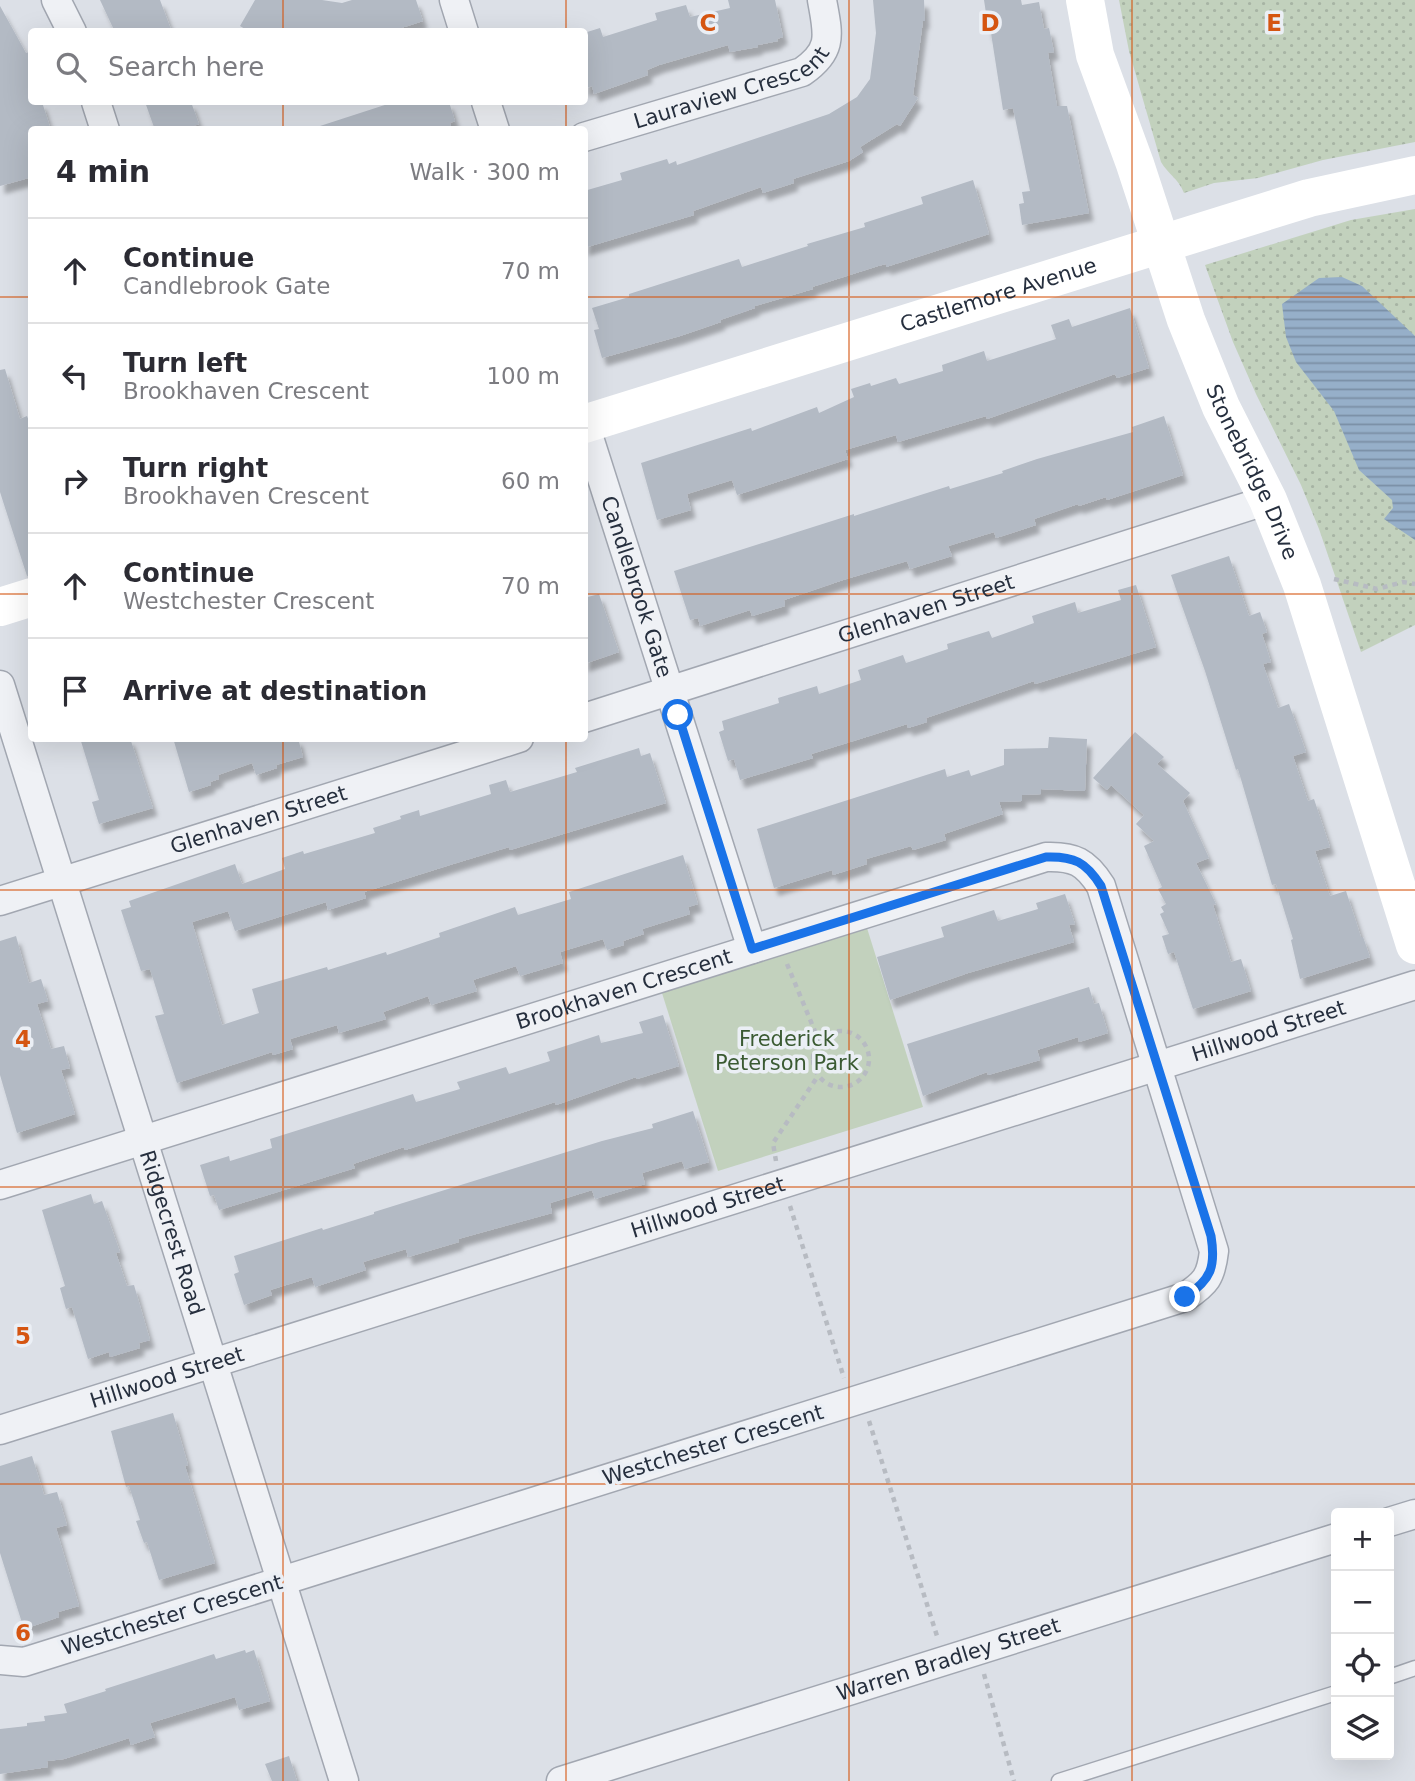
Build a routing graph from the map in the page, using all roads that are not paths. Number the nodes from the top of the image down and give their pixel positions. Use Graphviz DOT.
graph roads {
  1 [pos="56,0"];
  2 [pos="454,0"];
  3 [pos="822,0"];
  4 [pos="1085,0"];
  5 [pos="70,28"];
  6 [pos="463,28"];
  7 [pos="97,105"];
  8 [pos="487,105"];
  9 [pos="104,126"];
  10 [pos="494,126"];
  11 [pos="588,136"];
  12 [pos="1415,174"];
  13 [pos="1161,243"];
  14 [pos="588,422"];
  15 [pos="588,432"];
  16 [pos="1268,500"];
  17 [pos="28,598"];
  18 [pos="0,607"];
  19 [pos="0,685"];
  20 [pos="671,691"];
  21 [pos="588,717"];
  22 [pos="506,742"];
  23 [pos="62,882"];
  24 [pos="0,901"];
  25 [pos="1415,945"];
  26 [pos="752,949"];
  27 [pos="1415,985"];
  28 [pos="1157,1066"];
  29 [pos="142,1140"];
  30 [pos="0,1185"];
  31 [pos="212,1363"];
  32 [pos="0,1430"];
  33 [pos="1415,1514"];
  34 [pos="1394,1520"];
  35 [pos="1331,1540"];
  36 [pos="282,1581"];
  37 [pos="0,1660"];
  38 [pos="1415,1668"];
  39 [pos="1394,1675"];
  40 [pos="1331,1695"];
  41 [pos="344,1781"];
  42 [pos="561,1781"];
  43 [pos="1059,1781"];
  1 -- 5 [label="street"];
  2 -- 6 [label="street"];
  3 -- 11 [label="street, Lauraview Crescent"];
  4 -- 13 [label="street, Stonebridge Drive"];
  7 -- 9 [label="street"];
  8 -- 10 [label="street"];
  12 -- 13 [label="street, Castlemore Avenue"];
  13 -- 14 [label="street, Castlemore Avenue"];
  13 -- 16 [label="street, Stonebridge Drive"];
  15 -- 20 [label="street, Candlebrook Gate"];
  16 -- 20 [label="street, Glenhaven Street"];
  16 -- 25 [label="street, Stonebridge Drive"];
  17 -- 18 [label="street"];
  19 -- 23 [label="street, Ridgecrest Road"];
  20 -- 21 [label="street, Glenhaven Street"];
  20 -- 26 [label="street, Candlebrook Gate"];
  22 -- 23 [label="street, Glenhaven Street"];
  23 -- 24 [label="street, Glenhaven Street"];
  23 -- 29 [label="street, Ridgecrest Road"];
  26 -- 28 [label="street, Brookhaven Crescent"];
  26 -- 29 [label="street, Brookhaven Crescent"];
  27 -- 28 [label="street, Hillwood Street"];
  28 -- 31 [label="street, Hillwood Street"];
  28 -- 36 [label="street, Westchester Crescent"];
  29 -- 30 [label="street, Brookhaven Crescent"];
  29 -- 31 [label="street, Ridgecrest Road"];
  31 -- 32 [label="street, Hillwood Street"];
  31 -- 36 [label="street, Ridgecrest Road"];
  33 -- 34 [label="street"];
  35 -- 42 [label="street, Warren Bradley Street"];
  36 -- 37 [label="street, Westchester Crescent"];
  36 -- 41 [label="street, Ridgecrest Road"];
  38 -- 39 [label="lane"];
  40 -- 43 [label="lane"];
}
